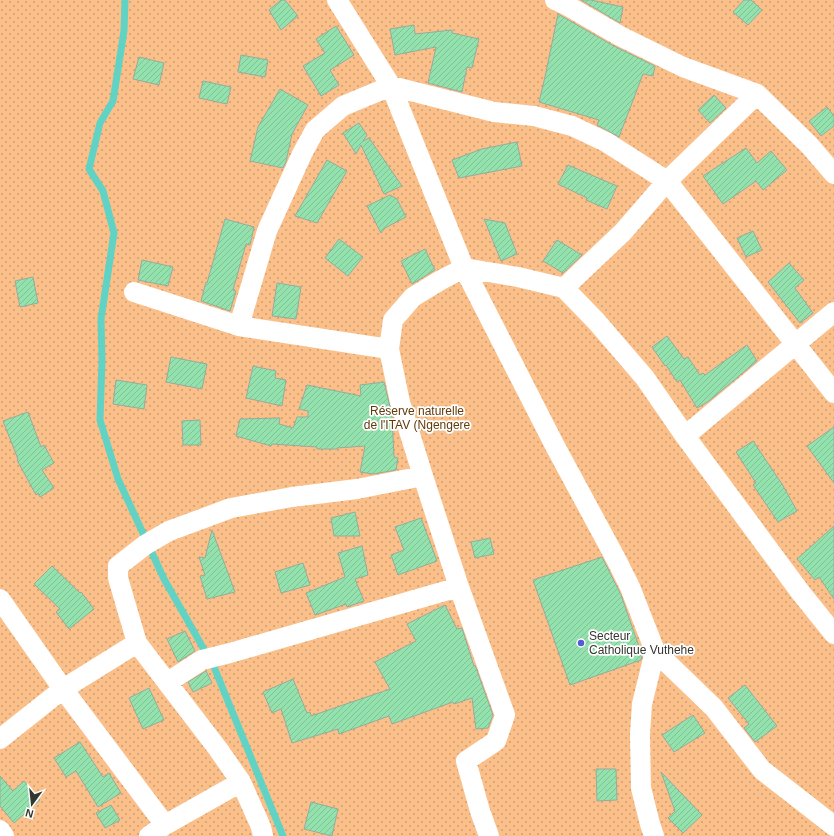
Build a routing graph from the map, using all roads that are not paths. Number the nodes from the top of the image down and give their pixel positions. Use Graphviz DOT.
graph roads {
  1 [pos="338,0"];
  2 [pos="555,0"];
  3 [pos="391,86"];
  4 [pos="756,94"];
  5 [pos="834,174"];
  6 [pos="667,181"];
  7 [pos="464,268"];
  8 [pos="564,288"];
  9 [pos="134,292"];
  10 [pos="834,312"];
  11 [pos="239,326"];
  12 [pos="796,344"];
  13 [pos="389,349"];
  14 [pos="834,393"];
  15 [pos="685,436"];
  16 [pos="423,476"];
  17 [pos="459,587"];
  18 [pos="0,599"];
  19 [pos="834,634"];
  20 [pos="137,643"];
  21 [pos="655,651"];
  22 [pos="168,682"];
  23 [pos="63,689"];
  24 [pos="0,739"];
  25 [pos="241,782"];
  26 [pos="834,826"];
  27 [pos="0,830"];
  28 [pos="157,831"];
  29 [pos="4,836"];
  30 [pos="263,836"];
  31 [pos="489,836"];
  32 [pos="654,836"];
  1 -- 3 [label="street"];
  2 -- 4 [label="street"];
  3 -- 6 [label="street"];
  3 -- 7 [label="street"];
  3 -- 11 [label="street"];
  4 -- 5 [label="street"];
  4 -- 6 [label="street"];
  6 -- 8 [label="street"];
  6 -- 12 [label="street"];
  7 -- 8 [label="street"];
  7 -- 13 [label="street"];
  7 -- 21 [label="street"];
  8 -- 15 [label="street"];
  9 -- 11 [label="street"];
  10 -- 12 [label="street"];
  11 -- 13 [label="street"];
  12 -- 14 [label="street"];
  12 -- 15 [label="street"];
  13 -- 16 [label="street"];
  15 -- 19 [label="street"];
  16 -- 17 [label="street"];
  16 -- 20 [label="street"];
  17 -- 22 [label="street"];
  17 -- 31 [label="street"];
  18 -- 23 [label="street"];
  20 -- 22 [label="street"];
  20 -- 23 [label="street"];
  21 -- 26 [label="street"];
  21 -- 32 [label="street"];
  22 -- 25 [label="street"];
  23 -- 24 [label="street"];
  23 -- 28 [label="street"];
  25 -- 28 [label="street"];
  25 -- 30 [label="street"];
  27 -- 29 [label="street"];
}
